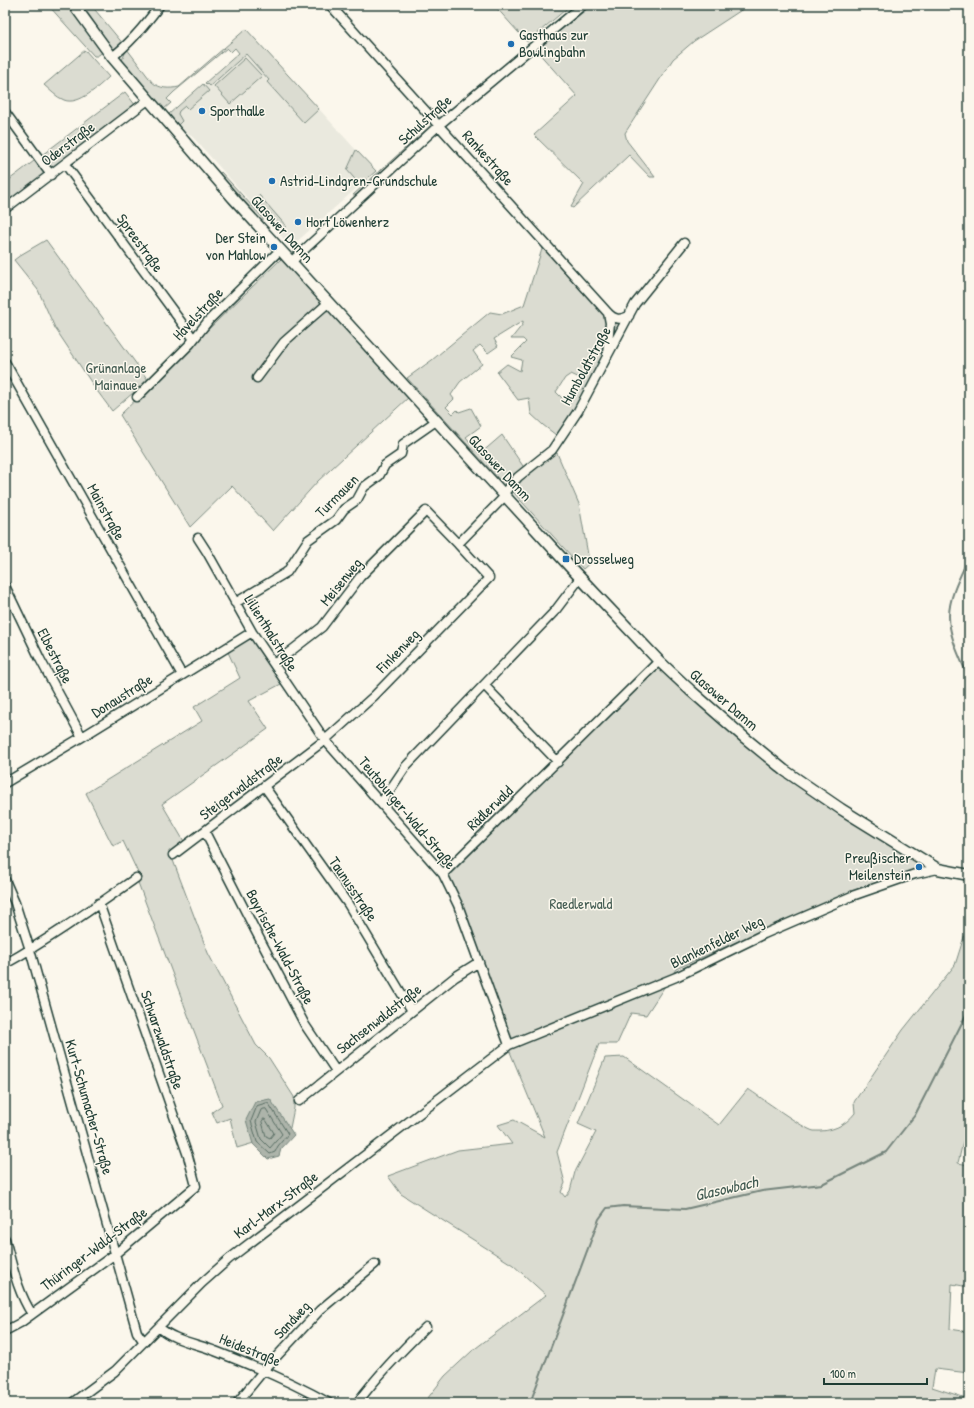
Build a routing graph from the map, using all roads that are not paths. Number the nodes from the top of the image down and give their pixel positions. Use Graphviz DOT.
graph roads {
  1 [pos="74,5"];
  2 [pos="160,5"];
  3 [pos="330,5"];
  4 [pos="583,5"];
  5 [pos="112,57"];
  6 [pos="148,100"];
  7 [pos="5,112"];
  8 [pos="439,125"];
  9 [pos="65,164"];
  10 [pos="51,175"];
  11 [pos="5,209"];
  12 [pos="684,243"];
  13 [pos="280,250"];
  14 [pos="291,262"];
  15 [pos="328,303"];
  16 [pos="608,313"];
  17 [pos="629,316"];
  18 [pos="193,338"];
  19 [pos="606,360"];
  20 [pos="5,362"];
  21 [pos="257,378"];
  22 [pos="137,397"];
  23 [pos="436,421"];
  24 [pos="504,495"];
  25 [pos="198,538"];
  26 [pos="458,544"];
  27 [pos="580,578"];
  28 [pos="5,586"];
  29 [pos="235,603"];
  30 [pos="252,632"];
  31 [pos="659,661"];
  32 [pos="274,664"];
  33 [pos="182,676"];
  34 [pos="484,685"];
  35 [pos="82,737"];
  36 [pos="325,740"];
  37 [pos="558,762"];
  38 [pos="5,783"];
  39 [pos="264,786"];
  40 [pos="381,803"];
  41 [pos="205,832"];
  42 [pos="173,855"];
  43 [pos="938,869"];
  44 [pos="442,874"];
  45 [pos="969,875"];
  46 [pos="136,878"];
  47 [pos="5,880"];
  48 [pos="99,903"];
  49 [pos="30,950"];
  50 [pos="479,962"];
  51 [pos="5,964"];
  52 [pos="412,1011"];
  53 [pos="509,1045"];
  54 [pos="336,1071"];
  55 [pos="299,1101"];
  56 [pos="196,1186"];
  57 [pos="5,1239"];
  58 [pos="115,1254"];
  59 [pos="375,1264"];
  60 [pos="32,1314"];
  61 [pos="159,1327"];
  62 [pos="426,1327"];
  63 [pos="5,1331"];
  64 [pos="144,1342"];
  65 [pos="264,1370"];
  66 [pos="72,1403"];
  67 [pos="236,1403"];
  68 [pos="329,1403"];
  69 [pos="357,1403"];
  1 -- 5 [label="street, Glasower Damm"];
  2 -- 5 [label="street"];
  3 -- 8 [label="street, Rankestraße"];
  4 -- 8 [label="street, Schulstraße"];
  5 -- 6 [label="street, Glasower Damm"];
  6 -- 9 [label="street, Oderstraße"];
  6 -- 13 [label="street, Glasower Damm"];
  7 -- 10 [label="street"];
  8 -- 14 [label="street, Schulstraße"];
  8 -- 16 [label="street, Rankestraße"];
  9 -- 10 [label="street, Oderstraße"];
  9 -- 18 [label="street, Spreestraße"];
  10 -- 11 [label="street, Oderstraße"];
  12 -- 17 [label="street, Humboldtstraße"];
  13 -- 14 [label="street, Glasower Damm"];
  13 -- 18 [label="street, Havelstraße"];
  14 -- 15 [label="street, Glasower Damm"];
  15 -- 21 [label="street"];
  15 -- 23 [label="street, Glasower Damm"];
  16 -- 17 [label="street"];
  16 -- 19 [label="street"];
  17 -- 19 [label="street, Humboldtstraße"];
  18 -- 22 [label="street, Havelstraße"];
  19 -- 24 [label="street, Humboldtstraße"];
  20 -- 33 [label="street, Mainstraße"];
  23 -- 24 [label="street, Glasower Damm"];
  23 -- 29 [label="street, Turmauen"];
  24 -- 26 [label="street, Humboldtstraße"];
  24 -- 27 [label="street, Glasower Damm"];
  25 -- 29 [label="street, Lilienthalstraße"];
  26 -- 32 [label="street, Meisenweg"];
  26 -- 36 [label="street, Finkenweg"];
  27 -- 31 [label="street, Glasower Damm"];
  27 -- 34 [label="street"];
  28 -- 35 [label="street, Elbestraße"];
  29 -- 30 [label="street, Lilienthalstraße"];
  30 -- 32 [label="street, Lilienthalstraße"];
  30 -- 33 [label="street, Donaustraße"];
  31 -- 37 [label="street, Rädlerwald"];
  31 -- 43 [label="street, Glasower Damm"];
  32 -- 36 [label="street, Lilienthalstraße"];
  33 -- 35 [label="street, Donaustraße"];
  34 -- 37 [label="street"];
  34 -- 40 [label="street"];
  35 -- 38 [label="street, Donaustraße"];
  36 -- 39 [label="street, Steigerwaldstraße"];
  36 -- 40 [label="street, Teutoburger-Wald-Straße"];
  37 -- 44 [label="street, Rädlerwald"];
  39 -- 41 [label="street, Steigerwaldstraße"];
  39 -- 52 [label="street, Taunusstraße"];
  40 -- 44 [label="street, Teutoburger-Wald-Straße"];
  41 -- 42 [label="street, Steigerwaldstraße"];
  41 -- 54 [label="street, Bayrische-Wald-Straße"];
  43 -- 45 [label="street, Glasower Damm"];
  43 -- 53 [label="street, Blankenfelder Weg"];
  44 -- 50 [label="street, Teutoburger-Wald-Straße"];
  46 -- 48 [label="street"];
  47 -- 49 [label="street, Kurt-Schumacher-Straße"];
  48 -- 49 [label="street"];
  48 -- 56 [label="street, Schwarzwaldstraße"];
  49 -- 51 [label="street"];
  49 -- 58 [label="street, Kurt-Schumacher-Straße"];
  50 -- 52 [label="street, Sachsenwaldstraße"];
  50 -- 53 [label="street, Teutoburger-Wald-Straße"];
  52 -- 54 [label="street, Sachsenwaldstraße"];
  53 -- 61 [label="street, Karl-Marx-Straße"];
  54 -- 55 [label="street, Sachsenwaldstraße"];
  56 -- 58 [label="street, Thüringer-Wald-Straße"];
  57 -- 60 [label="street"];
  58 -- 60 [label="street, Thüringer-Wald-Straße"];
  58 -- 64 [label="street, Kurt-Schumacher-Straße"];
  59 -- 65 [label="street, Sandweg"];
  60 -- 63 [label="street, Thüringer-Wald-Straße"];
  61 -- 64 [label="street, Karl-Marx-Straße"];
  61 -- 65 [label="street, Heidestraße"];
  62 -- 69 [label="street"];
  64 -- 66 [label="street, Karl-Marx-Straße"];
  65 -- 67 [label="street, Sandweg"];
  65 -- 68 [label="street, Heidestraße"];
}
